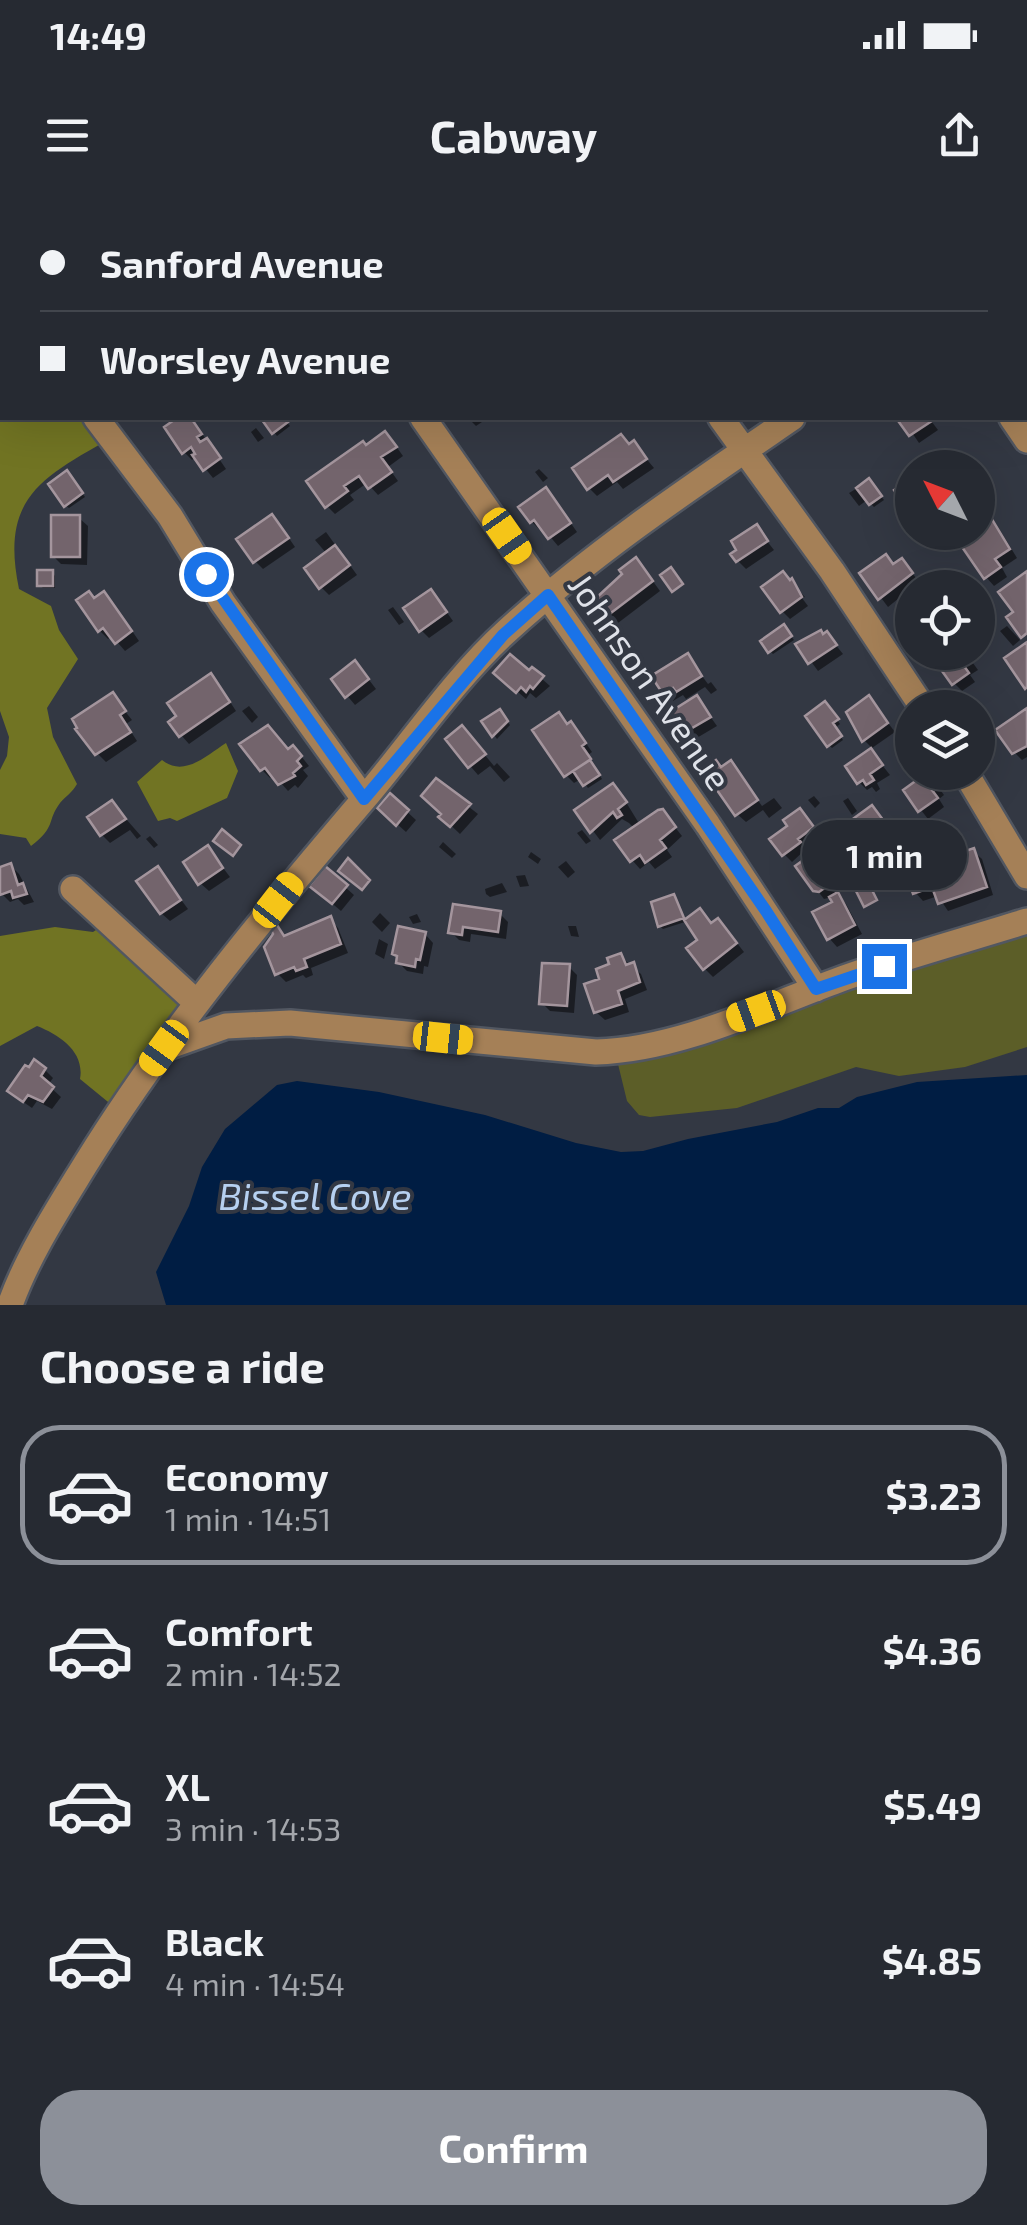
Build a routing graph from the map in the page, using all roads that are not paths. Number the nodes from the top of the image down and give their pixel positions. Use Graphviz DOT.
graph roads {
  1 [pos="98,420"];
  2 [pos="424,420"];
  3 [pos="722,420"];
  4 [pos="789,420"];
  5 [pos="744,450"];
  6 [pos="548,595"];
  7 [pos="911,690"];
  8 [pos="976,790"];
  9 [pos="364,799"];
  10 [pos="1027,876"];
  11 [pos="73,889"];
  12 [pos="1027,921"];
  13 [pos="816,989"];
  14 [pos="197,1003"];
  15 [pos="164,1048"];
  16 [pos="10,1305"];
  1 -- 9 [label="street"];
  2 -- 6 [label="street, Johnson Avenue"];
  3 -- 5 [label="street"];
  4 -- 5 [label="street"];
  5 -- 6 [label="street"];
  5 -- 7 [label="street"];
  6 -- 9 [label="street"];
  6 -- 13 [label="street, Johnson Avenue"];
  8 -- 10 [label="street"];
  9 -- 14 [label="street"];
  11 -- 14 [label="street"];
  12 -- 13 [label="street"];
  13 -- 15 [label="street"];
  14 -- 15 [label="street"];
  15 -- 16 [label="street"];
}
